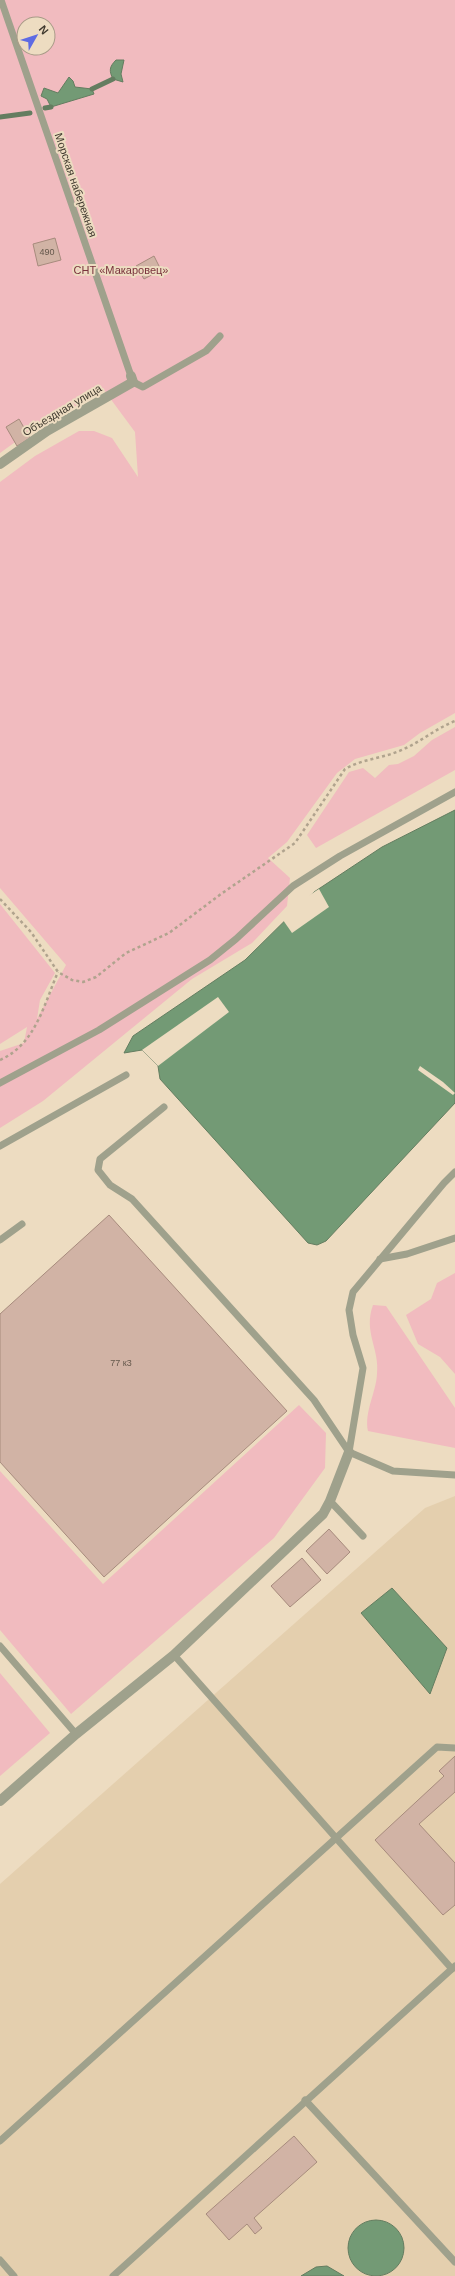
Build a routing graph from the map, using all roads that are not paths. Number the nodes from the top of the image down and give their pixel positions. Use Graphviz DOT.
graph roads {
  1 [pos="1,0"];
  2 [pos="220,336"];
  3 [pos="132,379"];
  4 [pos="0,464"];
  5 [pos="455,792"];
  6 [pos="126,1075"];
  7 [pos="0,1083"];
  8 [pos="164,1107"];
  9 [pos="0,1146"];
  10 [pos="455,1172"];
  11 [pos="22,1224"];
  12 [pos="1,1237"];
  13 [pos="455,1238"];
  14 [pos="380,1259"];
  15 [pos="349,1452"];
  16 [pos="455,1475"];
  17 [pos="330,1501"];
  18 [pos="363,1536"];
  19 [pos="0,1646"];
  20 [pos="174,1655"];
  21 [pos="76,1734"];
  22 [pos="455,1748"];
  23 [pos="0,1801"];
  24 [pos="336,1838"];
  25 [pos="454,1967"];
  26 [pos="305,2100"];
  27 [pos="0,2141"];
  28 [pos="0,2260"];
  29 [pos="455,2262"];
  30 [pos="14,2276"];
  31 [pos="113,2276"];
  1 -- 3 [label="lane, Морская набережная"];
  2 -- 3 [label="lane"];
  3 -- 4 [label="street, Объездная улица"];
  5 -- 7 [label="lane"];
  6 -- 9 [label="lane"];
  8 -- 15 [label="lane"];
  10 -- 14 [label="lane"];
  11 -- 12 [label="lane"];
  13 -- 14 [label="lane"];
  14 -- 15 [label="lane"];
  15 -- 16 [label="lane"];
  15 -- 17 [label="street"];
  17 -- 18 [label="lane"];
  17 -- 20 [label="street"];
  19 -- 21 [label="lane"];
  20 -- 21 [label="street"];
  20 -- 24 [label="lane"];
  21 -- 23 [label="street"];
  22 -- 24 [label="lane"];
  24 -- 25 [label="lane"];
  24 -- 27 [label="lane"];
  25 -- 26 [label="lane"];
  26 -- 29 [label="lane"];
  26 -- 31 [label="lane"];
  28 -- 30 [label="lane"];
}
